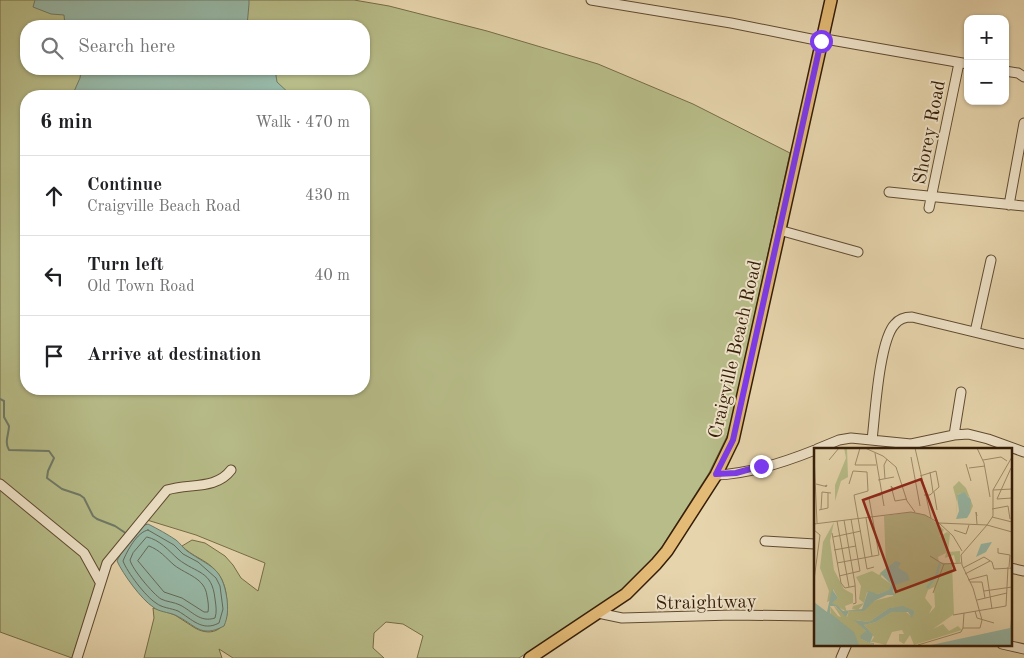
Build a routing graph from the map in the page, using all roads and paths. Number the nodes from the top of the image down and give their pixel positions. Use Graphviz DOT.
graph roads {
  1 [pos="591,0"];
  2 [pos="831,0"];
  3 [pos="821,41"];
  4 [pos="963,64"];
  5 [pos="1009,72"];
  6 [pos="1024,77"];
  7 [pos="1024,123"];
  8 [pos="889,192"];
  9 [pos="932,196"];
  10 [pos="1009,205"];
  11 [pos="1024,206"];
  12 [pos="929,208"];
  13 [pos="779,230"];
  14 [pos="858,252"];
  15 [pos="991,260"];
  16 [pos="975,332"];
  17 [pos="1022,343"];
  18 [pos="961,392"];
  19 [pos="954,435"];
  20 [pos="937,439"];
  21 [pos="872,440"];
  22 [pos="821,448"];
  23 [pos="936,448"];
  24 [pos="814,451"];
  25 [pos="1024,452"];
  26 [pos="231,470"];
  27 [pos="716,474"];
  28 [pos="0,484"];
  29 [pos="765,542"];
  30 [pos="814,544"];
  31 [pos="107,563"];
  32 [pos="91,566"];
  33 [pos="100,582"];
  34 [pos="598,613"];
  35 [pos="814,616"];
  36 [pos="846,646"];
  37 [pos="1011,646"];
  38 [pos="1024,649"];
  39 [pos="77,658"];
  40 [pos="530,658"];
  41 [pos="841,658"];
  1 -- 3 [label="street"];
  2 -- 3 [label="main road, Craigville Beach Road"];
  3 -- 4 [label="street"];
  3 -- 13 [label="main road, Craigville Beach Road"];
  4 -- 9 [label="street, Shorey Road"];
  5 -- 6 [label="street"];
  7 -- 10 [label="street"];
  8 -- 9 [label="street"];
  9 -- 10 [label="street"];
  9 -- 12 [label="street, Shorey Road"];
  10 -- 11 [label="street"];
  13 -- 14 [label="street"];
  13 -- 27 [label="main road, Craigville Beach Road"];
  15 -- 16 [label="street"];
  16 -- 17 [label="street"];
  16 -- 21 [label="street"];
  18 -- 19 [label="street"];
  19 -- 20 [label="street"];
  19 -- 25 [label="street"];
  20 -- 21 [label="street"];
  20 -- 23 [label="street"];
  21 -- 22 [label="street"];
  24 -- 27 [label="street"];
  26 -- 31 [label="street"];
  27 -- 34 [label="main road, Craigville Beach Road"];
  28 -- 32 [label="street"];
  29 -- 30 [label="street"];
  31 -- 32 [label="street"];
  31 -- 33 [label="street"];
  32 -- 33 [label="street"];
  33 -- 39 [label="street"];
  34 -- 35 [label="street, Straightway"];
  34 -- 40 [label="main road, Craigville Beach Road"];
  36 -- 41 [label="street"];
  37 -- 38 [label="street"];
}
